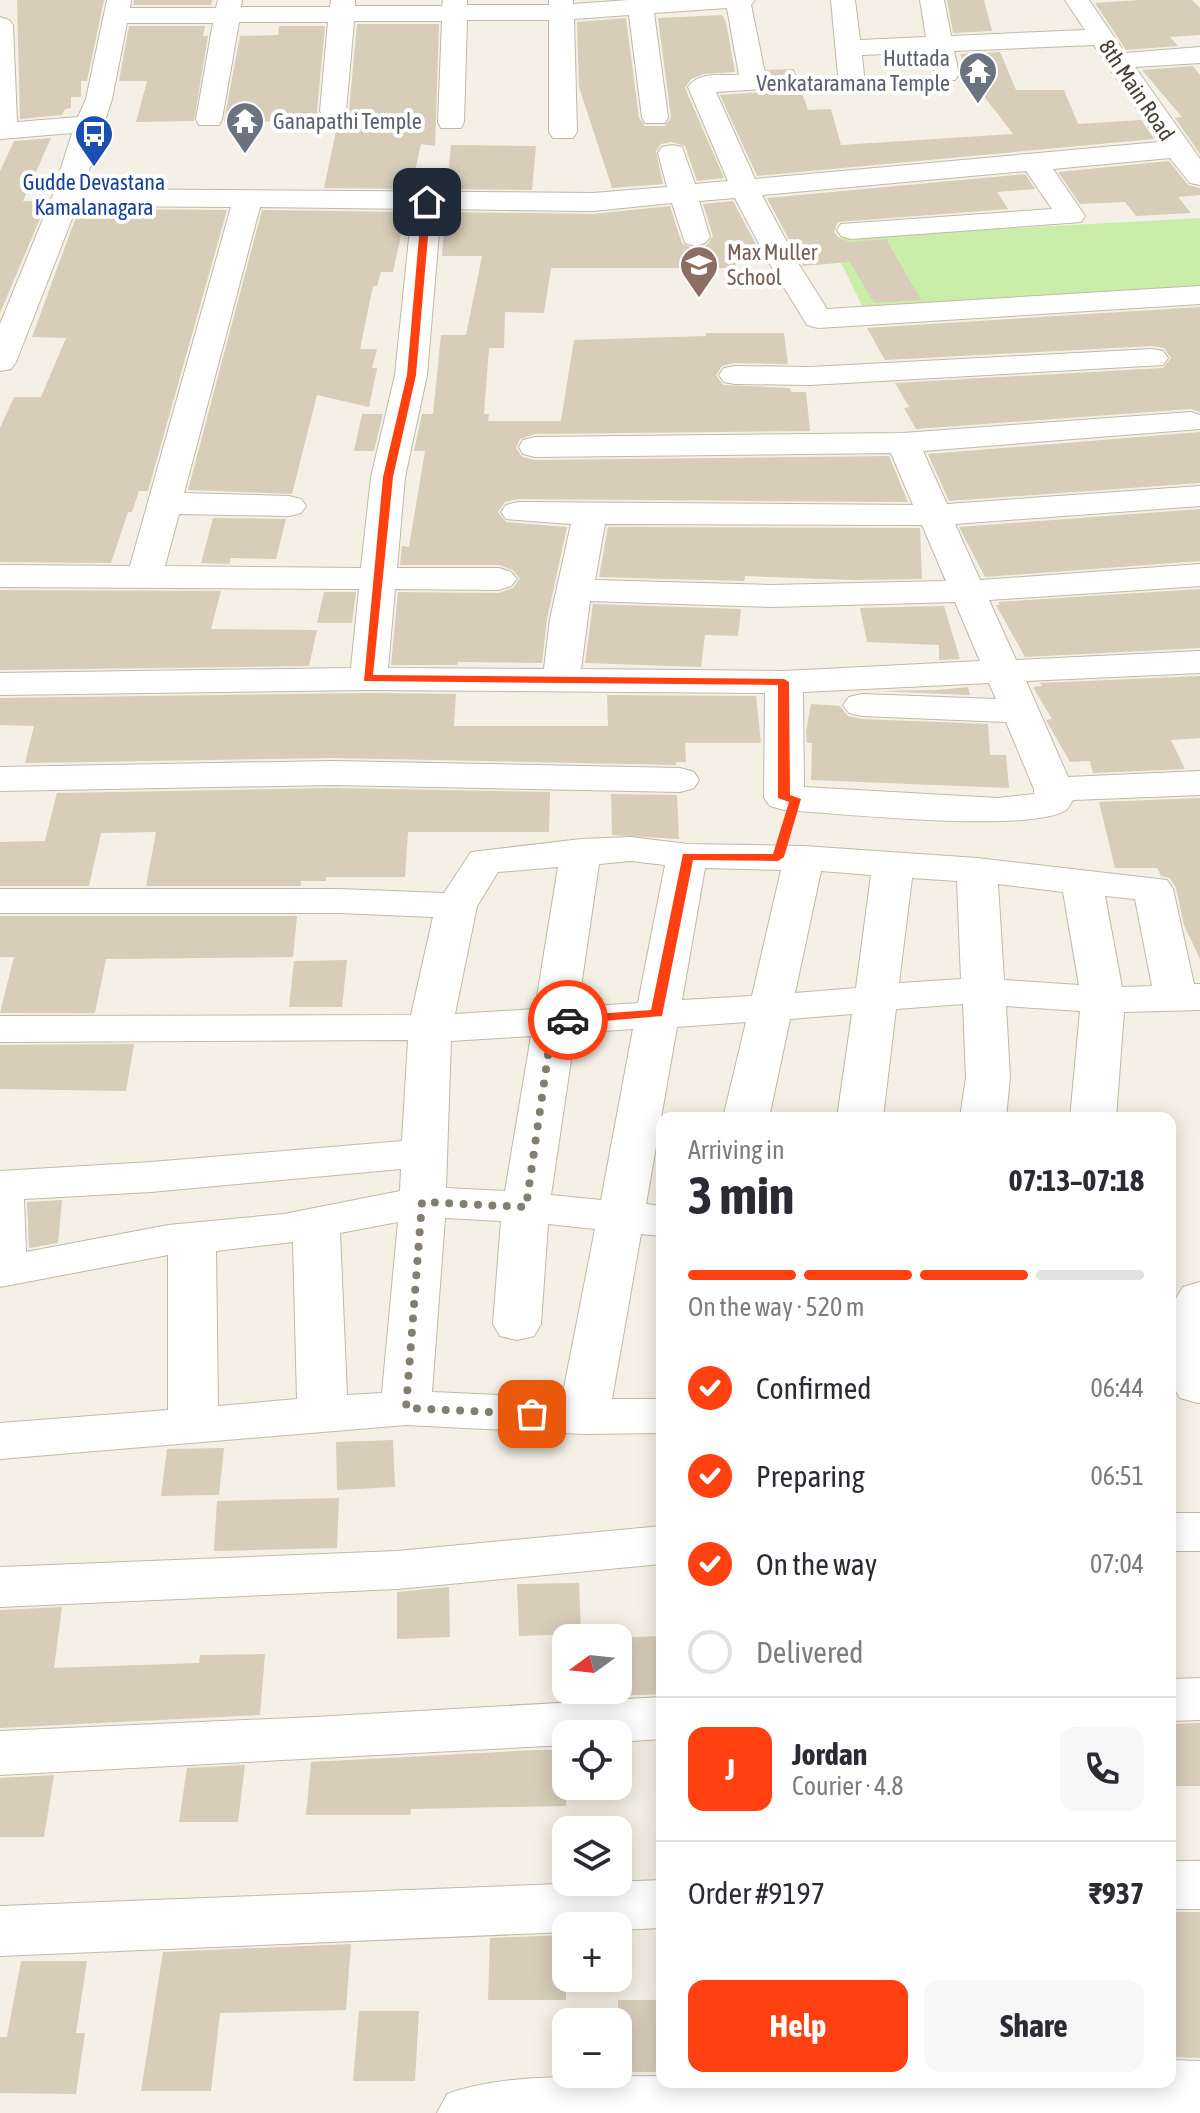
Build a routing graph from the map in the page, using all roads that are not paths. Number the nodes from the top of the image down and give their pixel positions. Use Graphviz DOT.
graph roads {
  1 [pos="740,0"];
  2 [pos="843,0"];
  3 [pos="932,0"];
  4 [pos="1077,0"];
  5 [pos="640,5"];
  6 [pos="455,6"];
  7 [pos="561,6"];
  8 [pos="343,7"];
  9 [pos="119,8"];
  10 [pos="228,8"];
  11 [pos="0,25"];
  12 [pos="1101,37"];
  13 [pos="942,46"];
  14 [pos="848,48"];
  15 [pos="1200,55"];
  16 [pos="1116,61"];
  17 [pos="947,76"];
  18 [pos="852,86"];
  19 [pos="333,111"];
  20 [pos="655,117"];
  21 [pos="209,119"];
  22 [pos="451,122"];
  23 [pos="88,124"];
  24 [pos="2,131"];
  25 [pos="563,132"];
  26 [pos="1177,149"];
  27 [pos="672,153"];
  28 [pos="1035,163"];
  29 [pos="1200,177"];
  30 [pos="742,189"];
  31 [pos="684,195"];
  32 [pos="66,197"];
  33 [pos="247,201"];
  34 [pos="427,202"];
  35 [pos="851,230"];
  36 [pos="695,237"];
  37 [pos="1200,295"];
  38 [pos="1118,301"];
  39 [pos="3,348"];
  40 [pos="735,375"];
  41 [pos="1177,399"];
  42 [pos="903,443"];
  43 [pos="535,447"];
  44 [pos="1200,496"];
  45 [pos="165,503"];
  46 [pos="289,506"];
  47 [pos="518,512"];
  48 [pos="589,514"];
  49 [pos="936,515"];
  50 [pos="1200,575"];
  51 [pos="0,576"];
  52 [pos="145,576"];
  53 [pos="379,576"];
  54 [pos="499,579"];
  55 [pos="574,590"];
  56 [pos="970,591"];
  57 [pos="1200,662"];
  58 [pos="1005,673"];
  59 [pos="562,678"];
  60 [pos="368,679"];
  61 [pos="0,684"];
  62 [pos="784,692"];
  63 [pos="1020,711"];
  64 [pos="0,779"];
  65 [pos="680,780"];
  66 [pos="1200,783"];
  67 [pos="1054,789"];
  68 [pos="795,799"];
  69 [pos="581,851"];
  70 [pos="687,856"];
  71 [pos="791,858"];
  72 [pos="893,865"];
  73 [pos="977,870"];
  74 [pos="1082,882"];
  75 [pos="0,901"];
  76 [pos="456,906"];
  77 [pos="982,991"];
  78 [pos="1187,997"];
  79 [pos="877,999"];
  80 [pos="1103,1000"];
  81 [pos="769,1008"];
  82 [pos="657,1013"];
  83 [pos="553,1021"];
  84 [pos="0,1029"];
  85 [pos="430,1029"];
  86 [pos="747,1112"];
  87 [pos="861,1112"];
  88 [pos="984,1112"];
  89 [pos="1094,1112"];
  90 [pos="424,1153"];
  91 [pos="0,1186"];
  92 [pos="422,1202"];
  93 [pos="526,1207"];
  94 [pos="642,1219"];
  95 [pos="316,1223"];
  96 [pos="192,1238"];
  97 [pos="2,1276"];
  98 [pos="1200,1298"];
  99 [pos="517,1324"];
  100 [pos="1189,1388"];
  101 [pos="406,1408"];
  102 [pos="323,1415"];
  103 [pos="656,1416"];
  104 [pos="584,1417"];
  105 [pos="193,1424"];
  106 [pos="0,1441"];
  107 [pos="1176,1532"];
  108 [pos="1200,1532"];
  109 [pos="656,1546"];
  110 [pos="0,1587"];
  111 [pos="1200,1699"];
  112 [pos="1176,1700"];
  113 [pos="656,1718"];
  114 [pos="0,1753"];
  115 [pos="1176,1885"];
  116 [pos="1200,1885"];
  117 [pos="656,1904"];
  118 [pos="0,1931"];
  119 [pos="1194,2097"];
  120 [pos="1108,2099"];
  121 [pos="828,2107"];
  122 [pos="568,2109"];
  123 [pos="469,2113"];
  1 -- 5 [label="street"];
  1 -- 30 [label="street"];
  2 -- 14 [label="street"];
  3 -- 13 [label="street"];
  4 -- 12 [label="street, 8th Main Road"];
  5 -- 7 [label="street"];
  5 -- 20 [label="street"];
  6 -- 7 [label="street"];
  6 -- 8 [label="street"];
  6 -- 22 [label="street"];
  7 -- 25 [label="street"];
  8 -- 10 [label="street"];
  8 -- 19 [label="street"];
  9 -- 10 [label="street"];
  9 -- 23 [label="street"];
  10 -- 21 [label="street"];
  11 -- 24 [label="street"];
  12 -- 13 [label="street"];
  12 -- 16 [label="street, 8th Main Road"];
  13 -- 14 [label="street"];
  13 -- 17 [label="street"];
  14 -- 18 [label="street"];
  15 -- 16 [label="street"];
  16 -- 26 [label="street, 8th Main Road"];
  23 -- 24 [label="street"];
  23 -- 32 [label="street"];
  26 -- 28 [label="street"];
  26 -- 29 [label="street, 8th Main Road"];
  27 -- 31 [label="street"];
  28 -- 30 [label="street"];
  28 -- 35 [label="street"];
  30 -- 31 [label="street"];
  30 -- 38 [label="street"];
  31 -- 34 [label="street"];
  31 -- 36 [label="street"];
  32 -- 33 [label="street"];
  32 -- 39 [label="street"];
  33 -- 34 [label="street"];
  33 -- 45 [label="street"];
  34 -- 53 [label="street"];
  37 -- 38 [label="street"];
  38 -- 41 [label="street"];
  40 -- 41 [label="street"];
  41 -- 42 [label="street"];
  42 -- 43 [label="street"];
  42 -- 49 [label="street"];
  44 -- 49 [label="street"];
  45 -- 46 [label="street"];
  45 -- 52 [label="street"];
  47 -- 48 [label="street"];
  48 -- 49 [label="street"];
  48 -- 55 [label="street"];
  49 -- 56 [label="street"];
  50 -- 56 [label="street"];
  51 -- 52 [label="street"];
  52 -- 53 [label="street"];
  53 -- 54 [label="street"];
  53 -- 60 [label="street"];
  55 -- 56 [label="street"];
  55 -- 59 [label="street"];
  56 -- 58 [label="street"];
  57 -- 58 [label="street"];
  58 -- 62 [label="street"];
  58 -- 63 [label="street"];
  59 -- 60 [label="street"];
  59 -- 62 [label="street"];
  60 -- 61 [label="street"];
  62 -- 63 [label="street"];
  62 -- 68 [label="street"];
  63 -- 67 [label="street"];
  64 -- 65 [label="street"];
  66 -- 67 [label="street"];
  67 -- 68 [label="street"];
  68 -- 71 [label="street"];
  69 -- 70 [label="street"];
  69 -- 76 [label="street"];
  69 -- 83 [label="street"];
  70 -- 71 [label="street"];
  70 -- 82 [label="street"];
  71 -- 72 [label="street"];
  71 -- 81 [label="street"];
  72 -- 73 [label="street"];
  72 -- 79 [label="street"];
  73 -- 74 [label="street"];
  73 -- 77 [label="street"];
  74 -- 78 [label="street"];
  74 -- 80 [label="street"];
  75 -- 76 [label="street"];
  76 -- 85 [label="street"];
  77 -- 79 [label="street"];
  77 -- 80 [label="street"];
  77 -- 88 [label="street"];
  78 -- 80 [label="street"];
  79 -- 81 [label="street"];
  79 -- 87 [label="street"];
  80 -- 89 [label="street"];
  81 -- 82 [label="street"];
  81 -- 86 [label="street"];
  82 -- 83 [label="street"];
  82 -- 94 [label="street"];
  83 -- 85 [label="street"];
  83 -- 93 [label="street"];
  84 -- 85 [label="street"];
  85 -- 90 [label="street"];
  90 -- 91 [label="street"];
  90 -- 92 [label="street"];
  91 -- 97 [label="street"];
  92 -- 93 [label="street"];
  92 -- 95 [label="street"];
  92 -- 101 [label="street"];
  93 -- 94 [label="street"];
  93 -- 99 [label="street"];
  94 -- 104 [label="street"];
  95 -- 96 [label="street"];
  95 -- 102 [label="street"];
  96 -- 97 [label="street"];
  96 -- 105 [label="street"];
  98 -- 100 [label="street"];
  101 -- 102 [label="street"];
  101 -- 104 [label="street"];
  102 -- 105 [label="street"];
  103 -- 104 [label="street"];
  105 -- 106 [label="street"];
  107 -- 108 [label="street"];
  109 -- 110 [label="street"];
  111 -- 112 [label="street"];
  113 -- 114 [label="street"];
  115 -- 116 [label="street"];
  117 -- 118 [label="street"];
  119 -- 120 [label="street"];
  120 -- 121 [label="street"];
  121 -- 122 [label="street"];
  122 -- 123 [label="street"];
}
